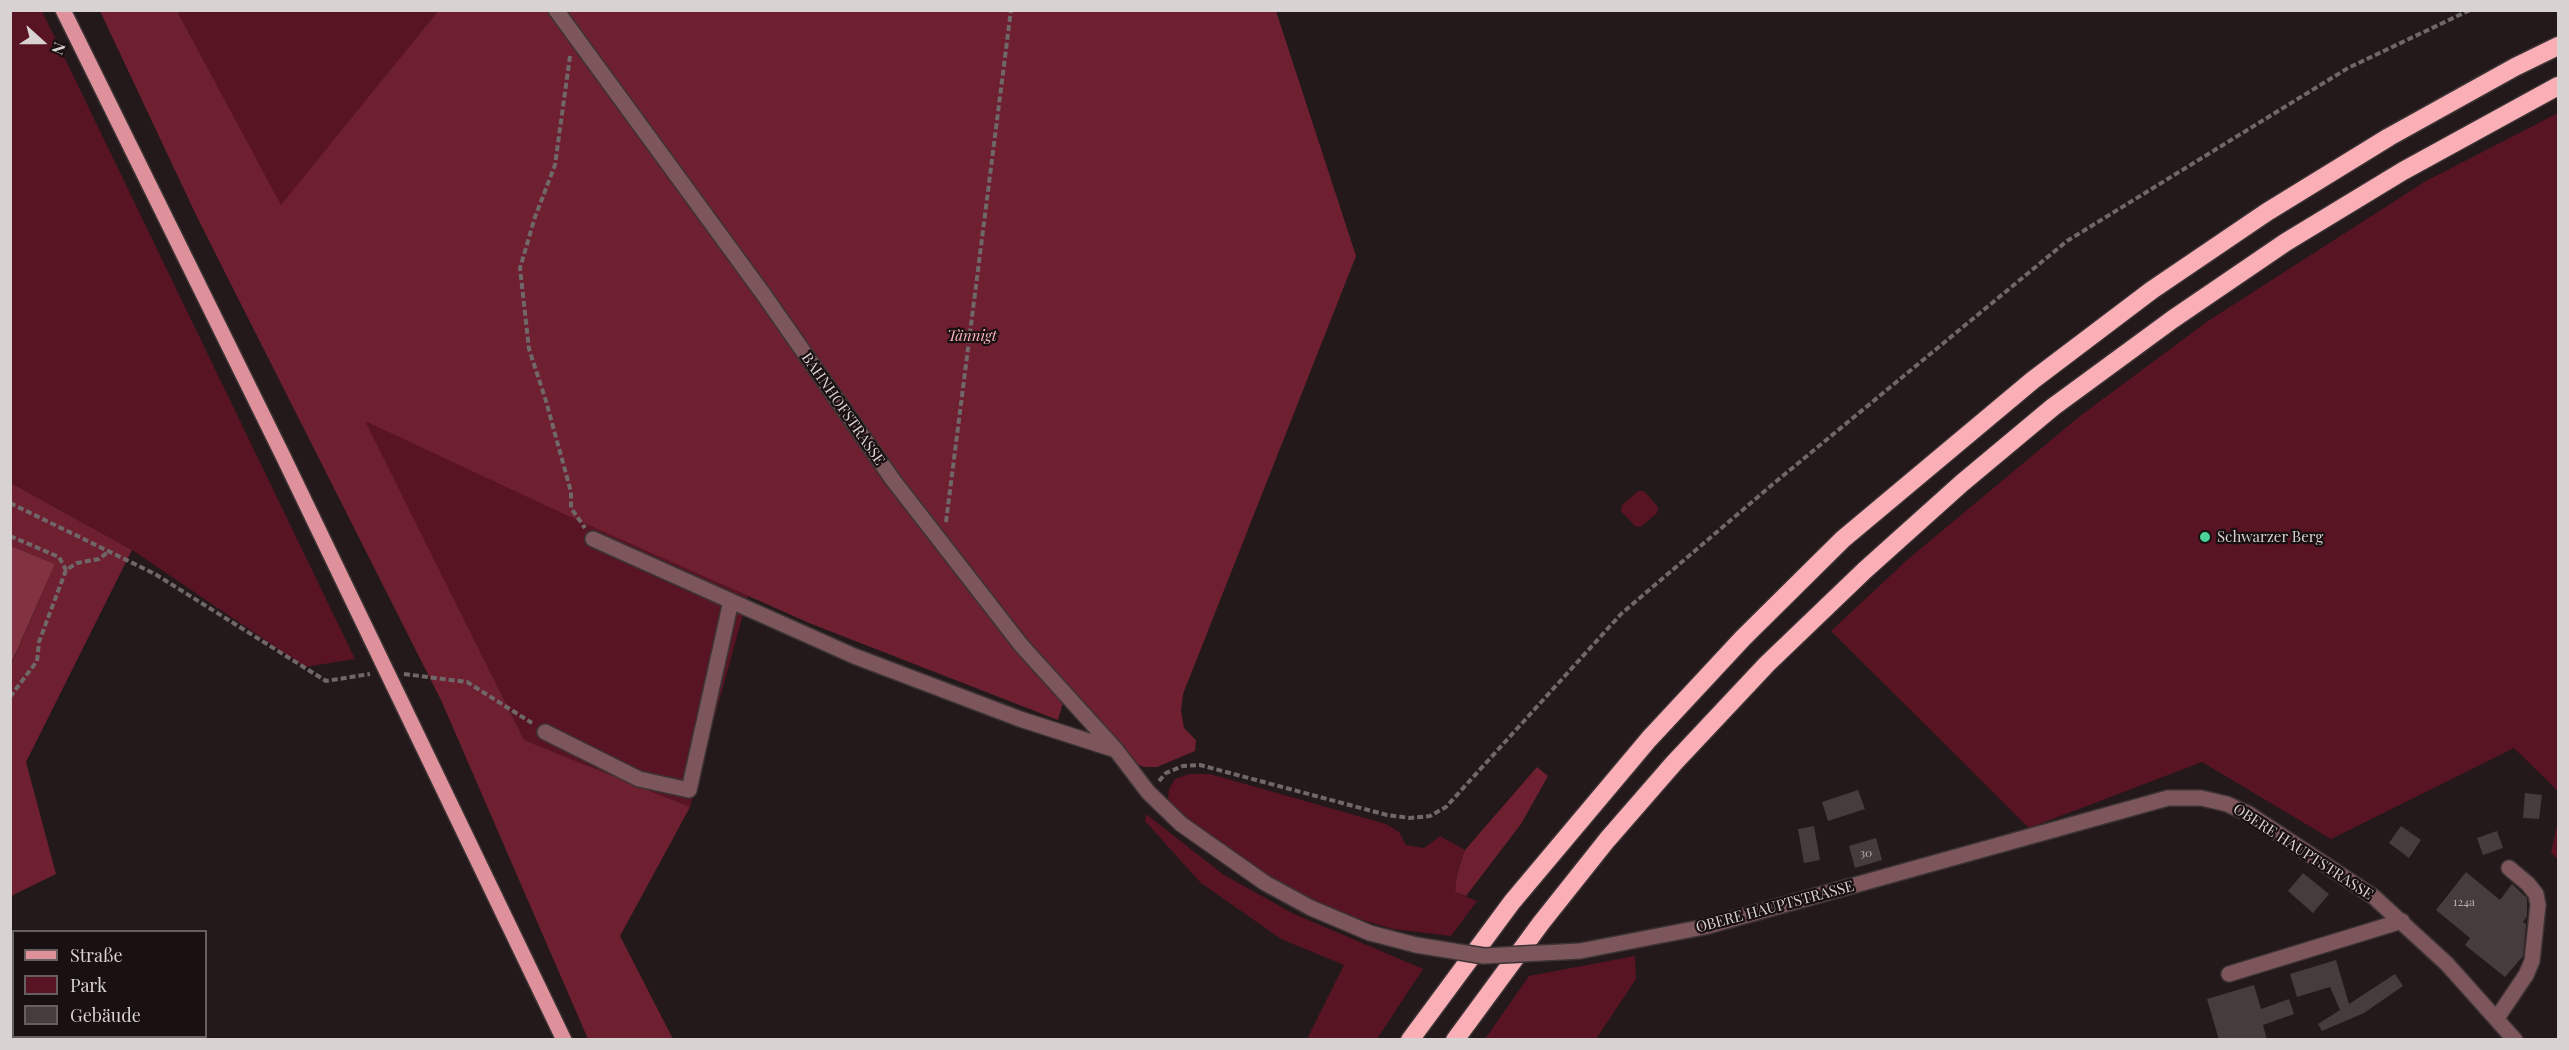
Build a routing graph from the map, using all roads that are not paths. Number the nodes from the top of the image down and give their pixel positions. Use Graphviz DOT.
graph roads {
  1 [pos="63,10"];
  2 [pos="556,10"];
  3 [pos="2559,46"];
  4 [pos="2559,86"];
  5 [pos="593,539"];
  6 [pos="731,601"];
  7 [pos="545,732"];
  8 [pos="1116,750"];
  9 [pos="1148,792"];
  10 [pos="2509,868"];
  11 [pos="2402,921"];
  12 [pos="2229,974"];
  13 [pos="2497,1018"];
  14 [pos="564,1040"];
  15 [pos="1410,1040"];
  16 [pos="1455,1040"];
  17 [pos="2515,1040"];
  1 -- 14 [label="main road"];
  2 -- 8 [label="street, BAHNHOFSTRASSE"];
  3 -- 15 [label="highway"];
  4 -- 16 [label="highway"];
  5 -- 6 [label="street"];
  6 -- 7 [label="street"];
  6 -- 8 [label="street"];
  8 -- 9 [label="street, BAHNHOFSTRASSE"];
  9 -- 11 [label="street, OBERE HAUPTSTRASSE, bridge"];
  10 -- 13 [label="street"];
  11 -- 12 [label="street"];
  11 -- 13 [label="street, OBERE HAUPTSTRASSE"];
  13 -- 17 [label="street, OBERE HAUPTSTRASSE"];
}
